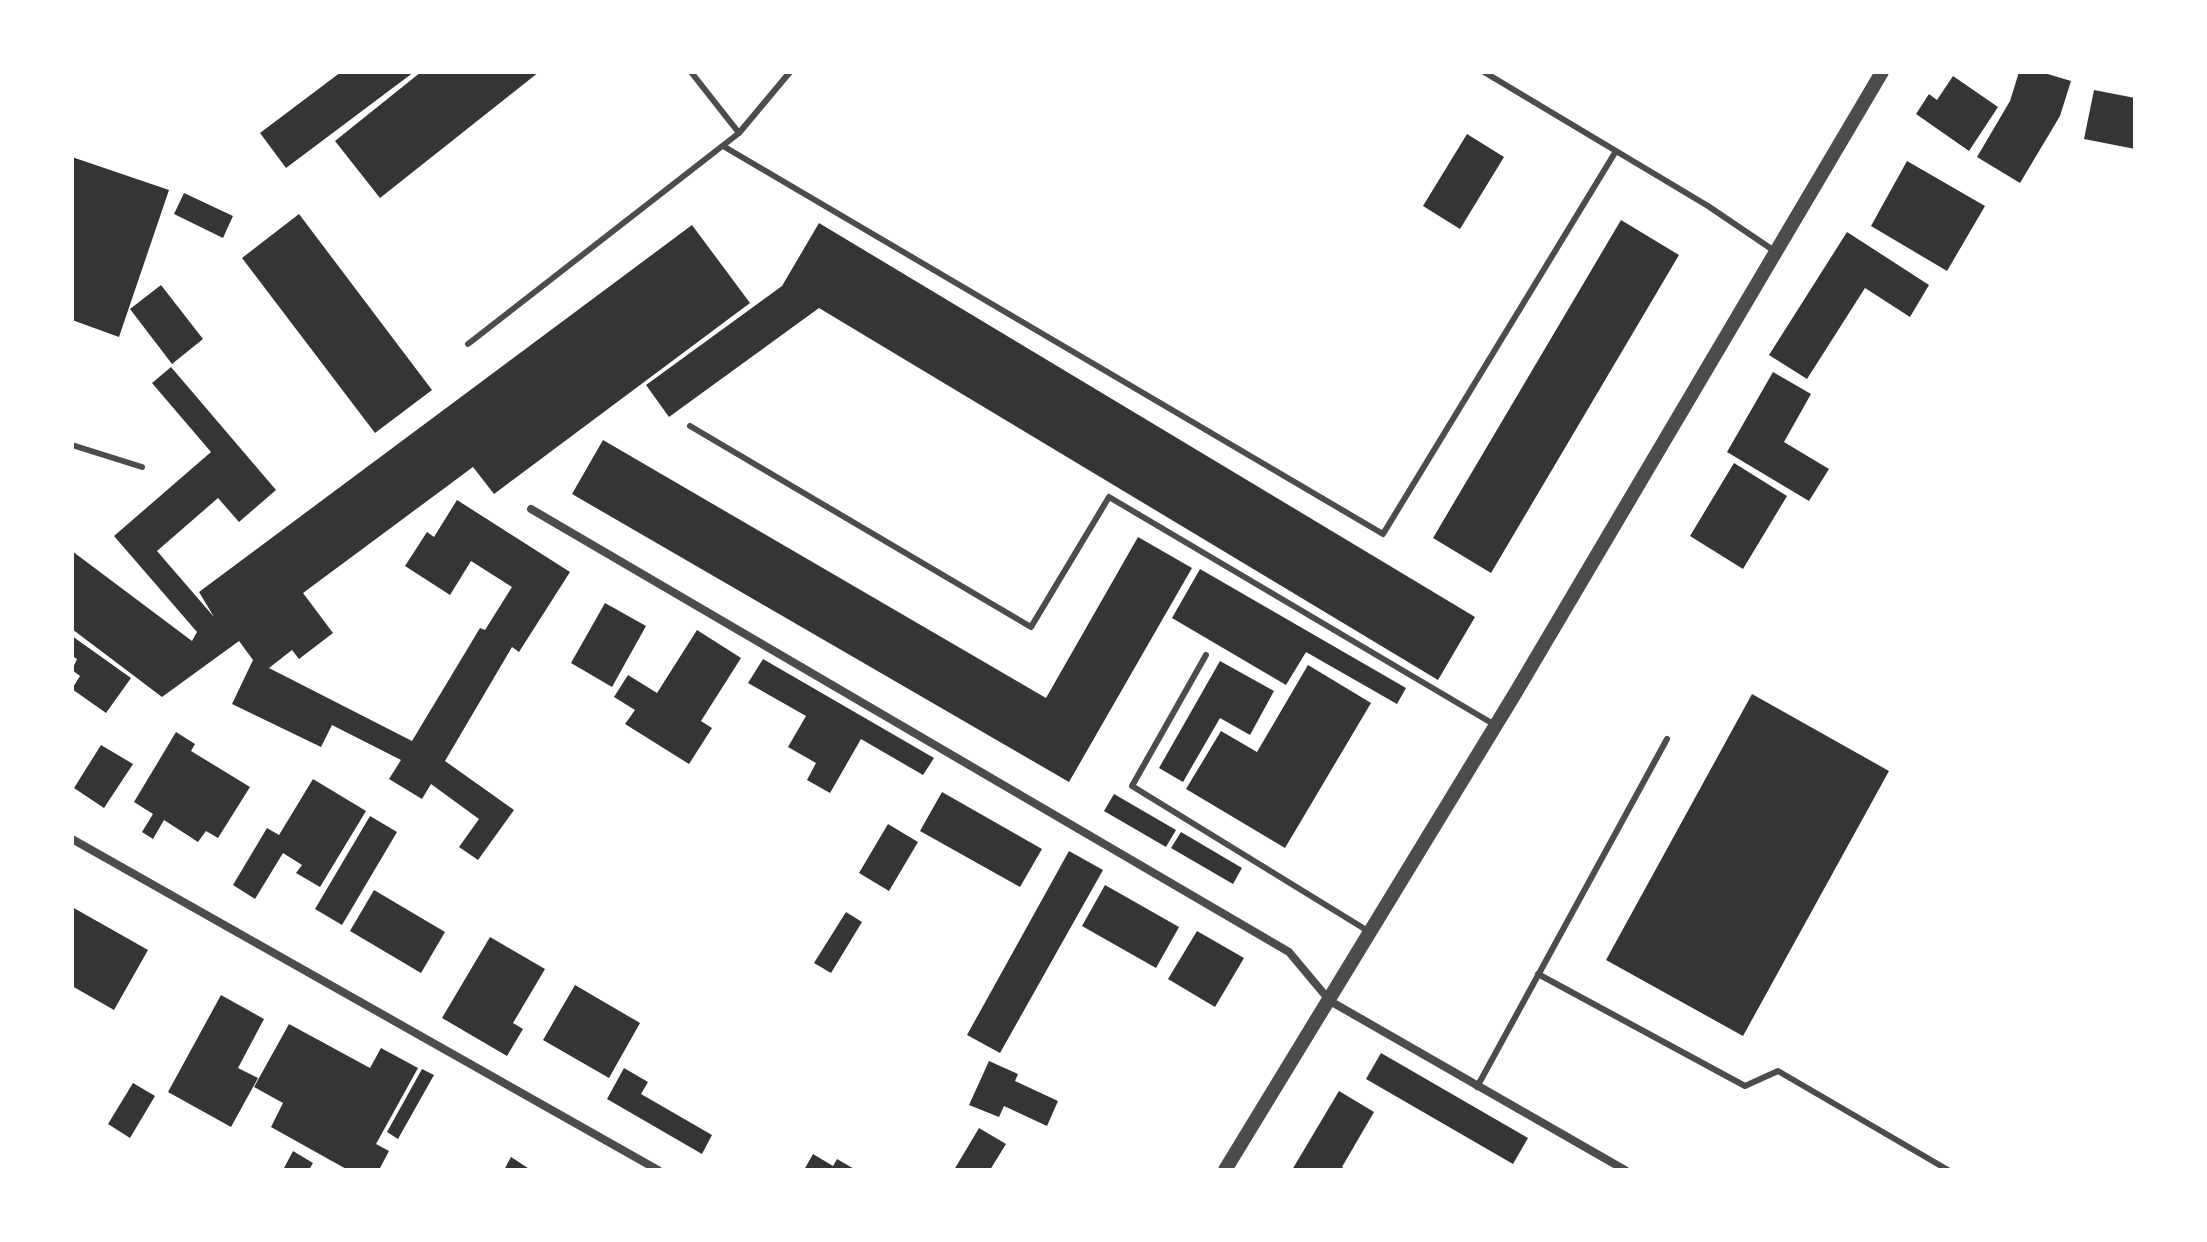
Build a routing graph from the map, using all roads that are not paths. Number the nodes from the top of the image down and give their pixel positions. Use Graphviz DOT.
graph roads {
  1 [pos="691,72"];
  2 [pos="790,72"];
  3 [pos="1484,72"];
  4 [pos="1882,72"];
  5 [pos="739,133"];
  6 [pos="723,146"];
  7 [pos="1616,151"];
  8 [pos="1776,252"];
  9 [pos="468,344"];
  10 [pos="690,426"];
  11 [pos="72,445"];
  12 [pos="142,467"];
  13 [pos="531,509"];
  14 [pos="1206,655"];
  15 [pos="1495,725"];
  16 [pos="1667,739"];
  17 [pos="72,839"];
  18 [pos="1371,933"];
  19 [pos="1538,974"];
  20 [pos="1330,1001"];
  21 [pos="1477,1087"];
  22 [pos="658,1170"];
  23 [pos="1225,1170"];
  24 [pos="1625,1170"];
  25 [pos="1948,1170"];
  1 -- 5 [label="lane"];
  2 -- 5 [label="lane"];
  3 -- 7 [label="lane"];
  4 -- 8 [label="street"];
  5 -- 6 [label="lane"];
  6 -- 7 [label="lane"];
  6 -- 9 [label="lane"];
  7 -- 8 [label="lane"];
  8 -- 15 [label="street"];
  10 -- 15 [label="lane"];
  11 -- 12 [label="lane"];
  13 -- 20 [label="street"];
  14 -- 18 [label="lane"];
  15 -- 18 [label="street"];
  16 -- 19 [label="lane"];
  17 -- 22 [label="street"];
  18 -- 20 [label="street"];
  19 -- 21 [label="lane"];
  19 -- 25 [label="lane"];
  20 -- 21 [label="street"];
  20 -- 23 [label="street"];
  21 -- 24 [label="street"];
}
